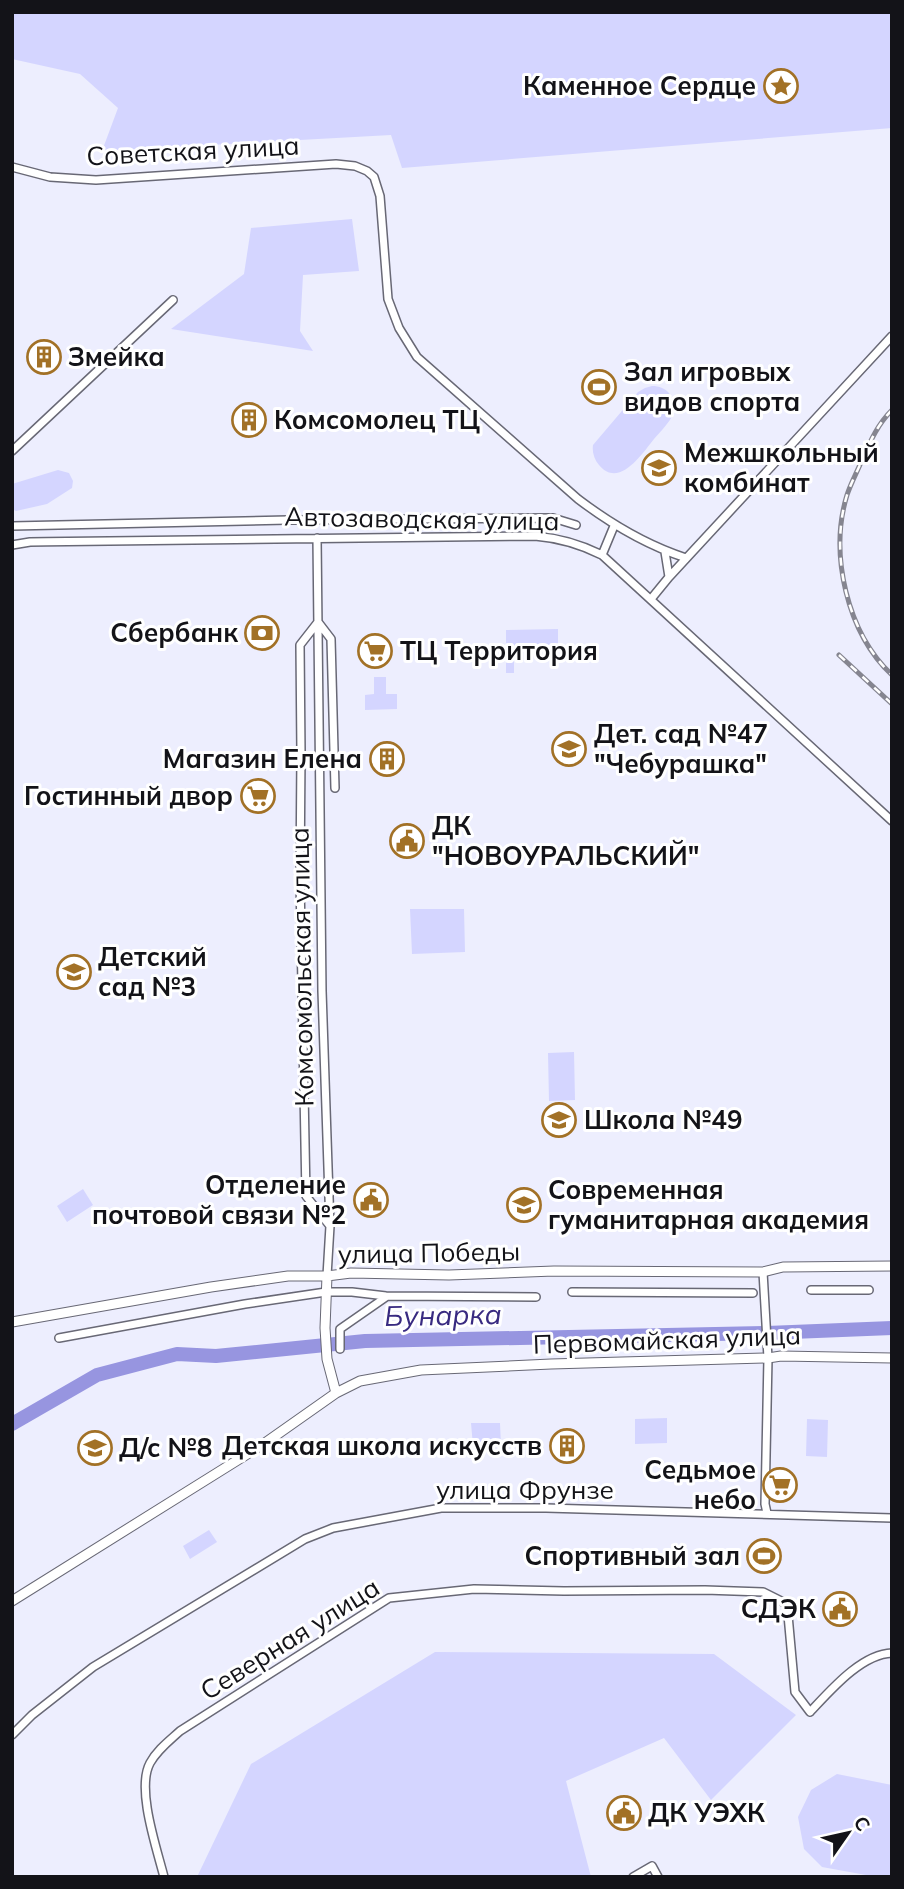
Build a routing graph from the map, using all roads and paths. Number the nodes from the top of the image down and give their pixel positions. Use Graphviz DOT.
graph roads {
  1 [pos="12,167"];
  2 [pos="173,300"];
  3 [pos="892,336"];
  4 [pos="12,451"];
  5 [pos="576,525"];
  6 [pos="12,526"];
  7 [pos="614,526"];
  8 [pos="317,538"];
  9 [pos="12,545"];
  10 [pos="665,552"];
  11 [pos="602,555"];
  12 [pos="685,558"];
  13 [pos="669,577"];
  14 [pos="651,599"];
  15 [pos="318,622"];
  16 [pos="335,788"];
  17 [pos="892,821"];
  18 [pos="330,1226"];
  19 [pos="892,1266"];
  20 [pos="763,1272"];
  21 [pos="327,1276"];
  22 [pos="811,1290"];
  23 [pos="869,1290"];
  24 [pos="322,1292"];
  25 [pos="572,1292"];
  26 [pos="753,1293"];
  27 [pos="386,1296"];
  28 [pos="536,1297"];
  29 [pos="12,1322"];
  30 [pos="59,1338"];
  31 [pos="340,1349"];
  32 [pos="768,1358"];
  33 [pos="892,1358"];
  34 [pos="336,1393"];
  35 [pos="767,1513"];
  36 [pos="892,1518"];
  37 [pos="12,1601"];
  38 [pos="892,1653"];
  39 [pos="12,1735"];
  40 [pos="164,1877"];
  41 [pos="633,1877"];
  42 [pos="658,1877"];
  1 -- 7 [label="street, Советская улица"];
  2 -- 4 [label="street"];
  3 -- 12 [label="street"];
  5 -- 6 [label="street"];
  7 -- 10 [label="street"];
  7 -- 11 [label="street"];
  8 -- 9 [label="street, Автозаводская улица"];
  8 -- 11 [label="street, Автозаводская улица"];
  8 -- 15 [label="street, Комсомольская улица"];
  10 -- 12 [label="street"];
  10 -- 13 [label="street"];
  11 -- 14 [label="street, Автозаводская улица"];
  12 -- 13 [label="street"];
  13 -- 14 [label="street"];
  14 -- 17 [label="street, Автозаводская улица"];
  15 -- 16 [label="street"];
  15 -- 18 [label="street, Комсомольская улица"];
  15 -- 18 [label="street"];
  18 -- 21 [label="street, Комсомольская улица"];
  19 -- 20 [label="main road, улица Победы"];
  20 -- 21 [label="main road, улица Победы"];
  20 -- 32 [label="street"];
  21 -- 24 [label="main road, Комсомольская улица"];
  21 -- 29 [label="main road, улица Победы"];
  22 -- 23 [label="street"];
  24 -- 27 [label="street"];
  24 -- 30 [label="street"];
  24 -- 34 [label="main road, Комсомольская улица"];
  25 -- 26 [label="street"];
  27 -- 28 [label="street"];
  27 -- 31 [label="street"];
  32 -- 33 [label="main road, Первомайская улица"];
  32 -- 34 [label="main road, Первомайская улица"];
  32 -- 35 [label="street"];
  34 -- 37 [label="main road"];
  35 -- 36 [label="street, улица Фрунзе"];
  35 -- 39 [label="street, улица Фрунзе"];
  38 -- 40 [label="street, Северная улица"];
  41 -- 42 [label="street"];
}
